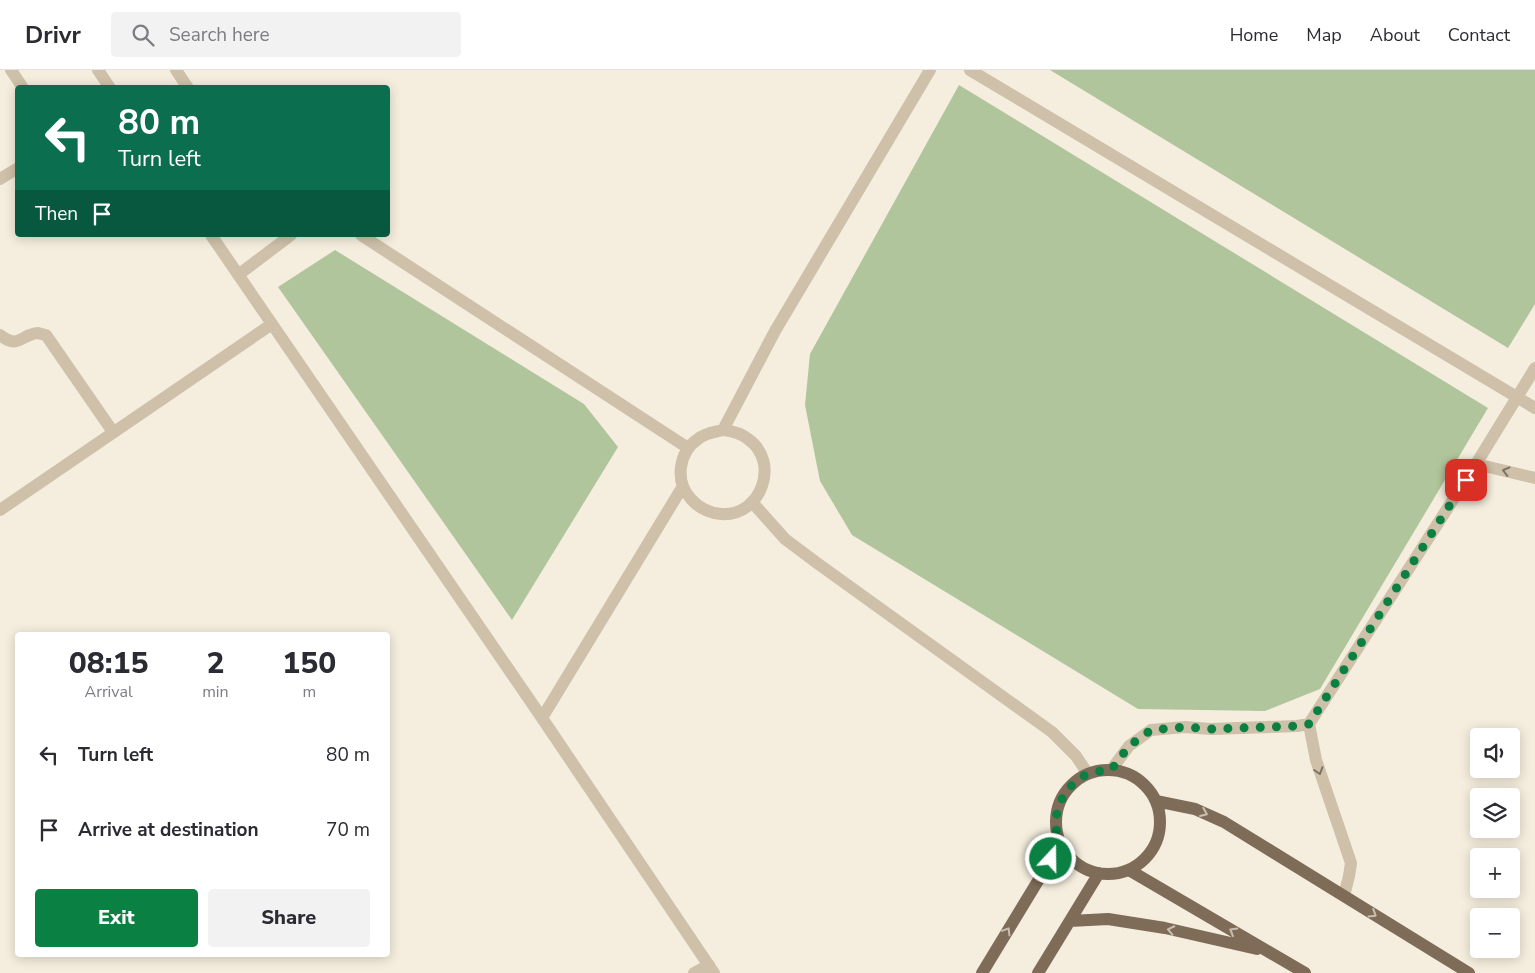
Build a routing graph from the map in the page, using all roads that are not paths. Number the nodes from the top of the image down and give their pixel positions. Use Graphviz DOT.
graph roads {
  1 [pos="11,70"];
  2 [pos="98,70"];
  3 [pos="176,70"];
  4 [pos="930,70"];
  5 [pos="970,70"];
  6 [pos="21,85"];
  7 [pos="108,85"];
  8 [pos="186,85"];
  9 [pos="15,170"];
  10 [pos="0,179"];
  11 [pos="212,237"];
  12 [pos="288,237"];
  13 [pos="363,237"];
  14 [pos="238,275"];
  15 [pos="272,324"];
  16 [pos="0,335"];
  17 [pos="1535,368"];
  18 [pos="1518,398"];
  19 [pos="1535,408"];
  20 [pos="723,430"];
  21 [pos="113,432"];
  22 [pos="688,448"];
  23 [pos="1476,464"];
  24 [pos="1535,478"];
  25 [pos="683,486"];
  26 [pos="752,502"];
  27 [pos="0,510"];
  28 [pos="542,718"];
  29 [pos="1309,724"];
  30 [pos="1111,770"];
  31 [pos="1088,774"];
  32 [pos="1156,801"];
  33 [pos="1061,843"];
  34 [pos="1129,870"];
  35 [pos="1099,873"];
  36 [pos="1344,896"];
  37 [pos="1070,921"];
  38 [pos="1269,952"];
  39 [pos="1286,968"];
  40 [pos="712,969"];
  41 [pos="694,973"];
  42 [pos="982,973"];
  43 [pos="1038,973"];
  44 [pos="1305,973"];
  45 [pos="1469,973"];
  1 -- 6 [label="street"];
  2 -- 7 [label="street"];
  3 -- 8 [label="street"];
  4 -- 20 [label="street"];
  5 -- 18 [label="street"];
  9 -- 10 [label="street"];
  11 -- 14 [label="street"];
  12 -- 14 [label="street"];
  13 -- 22 [label="street"];
  14 -- 15 [label="street"];
  15 -- 21 [label="street"];
  15 -- 28 [label="street"];
  16 -- 21 [label="street"];
  17 -- 18 [label="street"];
  18 -- 19 [label="street"];
  18 -- 23 [label="street"];
  20 -- 22 [label="street"];
  20 -- 26 [label="street"];
  21 -- 27 [label="street"];
  22 -- 25 [label="street"];
  24 -- 23 [label="street, one-way"];
  23 -- 29 [label="street"];
  25 -- 26 [label="street"];
  25 -- 28 [label="street"];
  26 -- 31 [label="street"];
  28 -- 40 [label="street"];
  29 -- 30 [label="street"];
  29 -- 36 [label="street, one-way"];
  30 -- 31 [label="main road"];
  30 -- 32 [label="main road"];
  31 -- 33 [label="main road"];
  32 -- 34 [label="main road"];
  32 -- 36 [label="main road, one-way"];
  33 -- 35 [label="main road"];
  42 -- 33 [label="main road, one-way"];
  34 -- 35 [label="main road"];
  38 -- 34 [label="main road, one-way"];
  35 -- 37 [label="main road"];
  36 -- 45 [label="main road, one-way"];
  38 -- 37 [label="main road, one-way"];
  37 -- 43 [label="main road"];
  38 -- 39 [label="main road"];
  39 -- 44 [label="main road"];
  40 -- 41 [label="street"];
}
